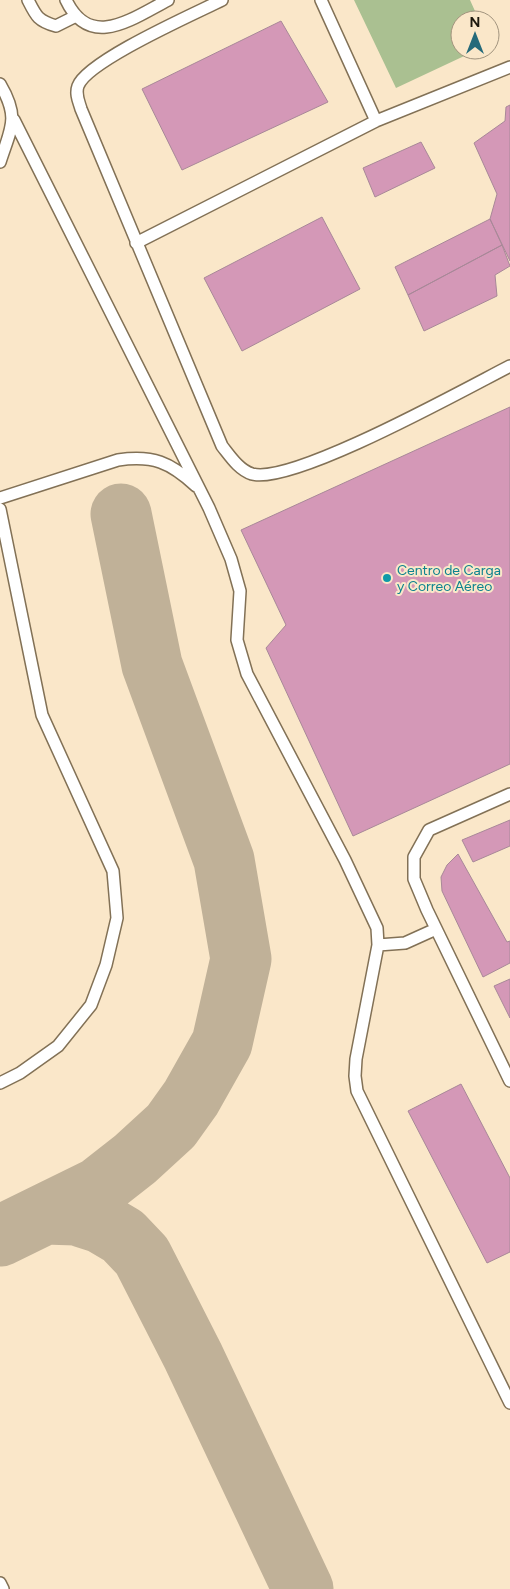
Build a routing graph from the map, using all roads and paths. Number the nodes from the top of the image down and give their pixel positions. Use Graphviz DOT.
graph roads {
  1 [pos="28,0"];
  2 [pos="66,0"];
  3 [pos="168,0"];
  4 [pos="222,0"];
  5 [pos="320,0"];
  6 [pos="76,16"];
  7 [pos="510,67"];
  8 [pos="0,84"];
  9 [pos="14,120"];
  10 [pos="376,120"];
  11 [pos="0,162"];
  12 [pos="136,243"];
  13 [pos="510,366"];
  14 [pos="201,492"];
  15 [pos="0,498"];
  16 [pos="0,509"];
  17 [pos="510,794"];
  18 [pos="436,929"];
  19 [pos="378,945"];
  20 [pos="510,1081"];
  21 [pos="0,1083"];
  22 [pos="510,1403"];
  23 [pos="0,1583"];
  24 [pos="3,1589"];
  1 -- 6 [label="lane"];
  2 -- 6 [label="lane"];
  3 -- 6 [label="lane"];
  4 -- 12 [label="lane"];
  5 -- 10 [label="lane"];
  7 -- 10 [label="lane"];
  8 -- 9 [label="lane"];
  9 -- 11 [label="lane"];
  9 -- 14 [label="lane"];
  10 -- 12 [label="lane"];
  12 -- 13 [label="lane"];
  14 -- 15 [label="lane"];
  14 -- 19 [label="lane"];
  16 -- 21 [label="lane"];
  17 -- 18 [label="lane"];
  18 -- 19 [label="lane"];
  18 -- 20 [label="lane"];
  19 -- 22 [label="lane"];
  23 -- 24 [label="lane"];
}
